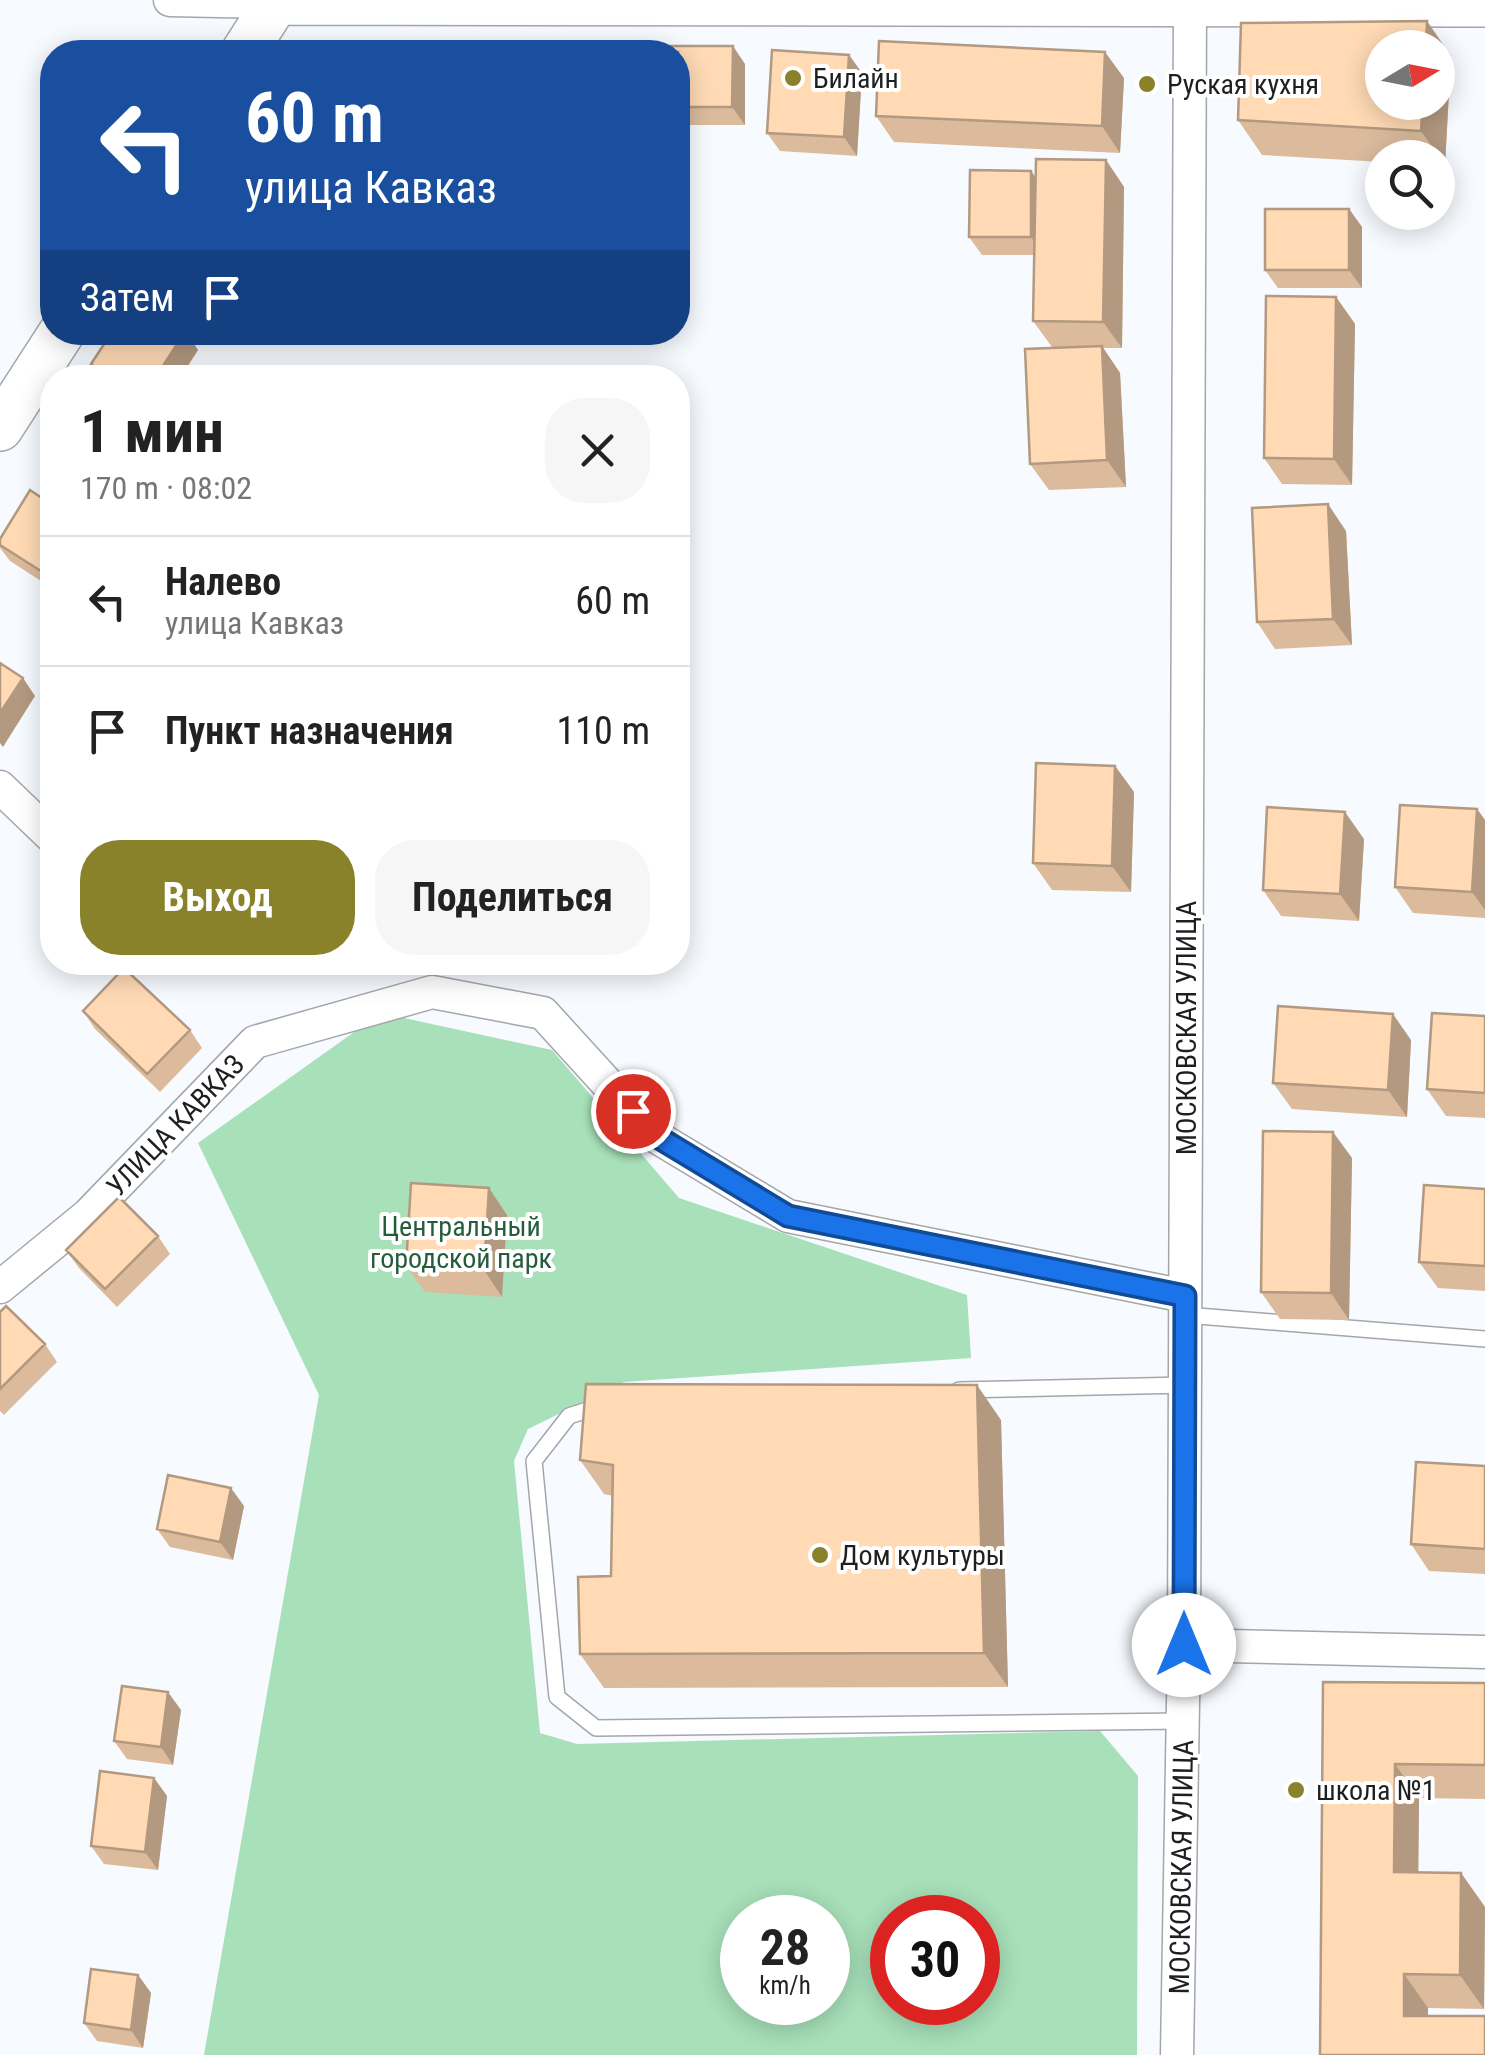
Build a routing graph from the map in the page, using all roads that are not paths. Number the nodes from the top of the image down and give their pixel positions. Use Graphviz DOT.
graph roads {
  1 [pos="170,0"];
  2 [pos="276,2"];
  3 [pos="1190,2"];
  4 [pos="1485,4"];
  5 [pos="252,40"];
  6 [pos="40,366"];
  7 [pos="0,428"];
  8 [pos="0,788"];
  9 [pos="40,826"];
  10 [pos="0,1287"];
  11 [pos="1185,1306"];
  12 [pos="1485,1339"];
  13 [pos="1185,1386"];
  14 [pos="935,1390"];
  15 [pos="617,1400"];
  16 [pos="1184,1645"];
  17 [pos="1485,1652"];
  18 [pos="1183,1721"];
  19 [pos="1178,2055"];
  1 -- 2 [label="street"];
  2 -- 3 [label="street"];
  2 -- 5 [label="street"];
  3 -- 4 [label="street"];
  3 -- 11 [label="street, МОСКОВСКАЯ УЛИЦА"];
  6 -- 7 [label="street"];
  8 -- 9 [label="street"];
  10 -- 11 [label="street, УЛИЦА КАВКАЗ"];
  11 -- 12 [label="lane"];
  11 -- 13 [label="street, МОСКОВСКАЯ УЛИЦА"];
  13 -- 14 [label="lane"];
  13 -- 16 [label="street, МОСКОВСКАЯ УЛИЦА"];
  15 -- 18 [label="lane"];
  16 -- 17 [label="street"];
  16 -- 18 [label="street, МОСКОВСКАЯ УЛИЦА"];
  18 -- 19 [label="street, МОСКОВСКАЯ УЛИЦА"];
}
